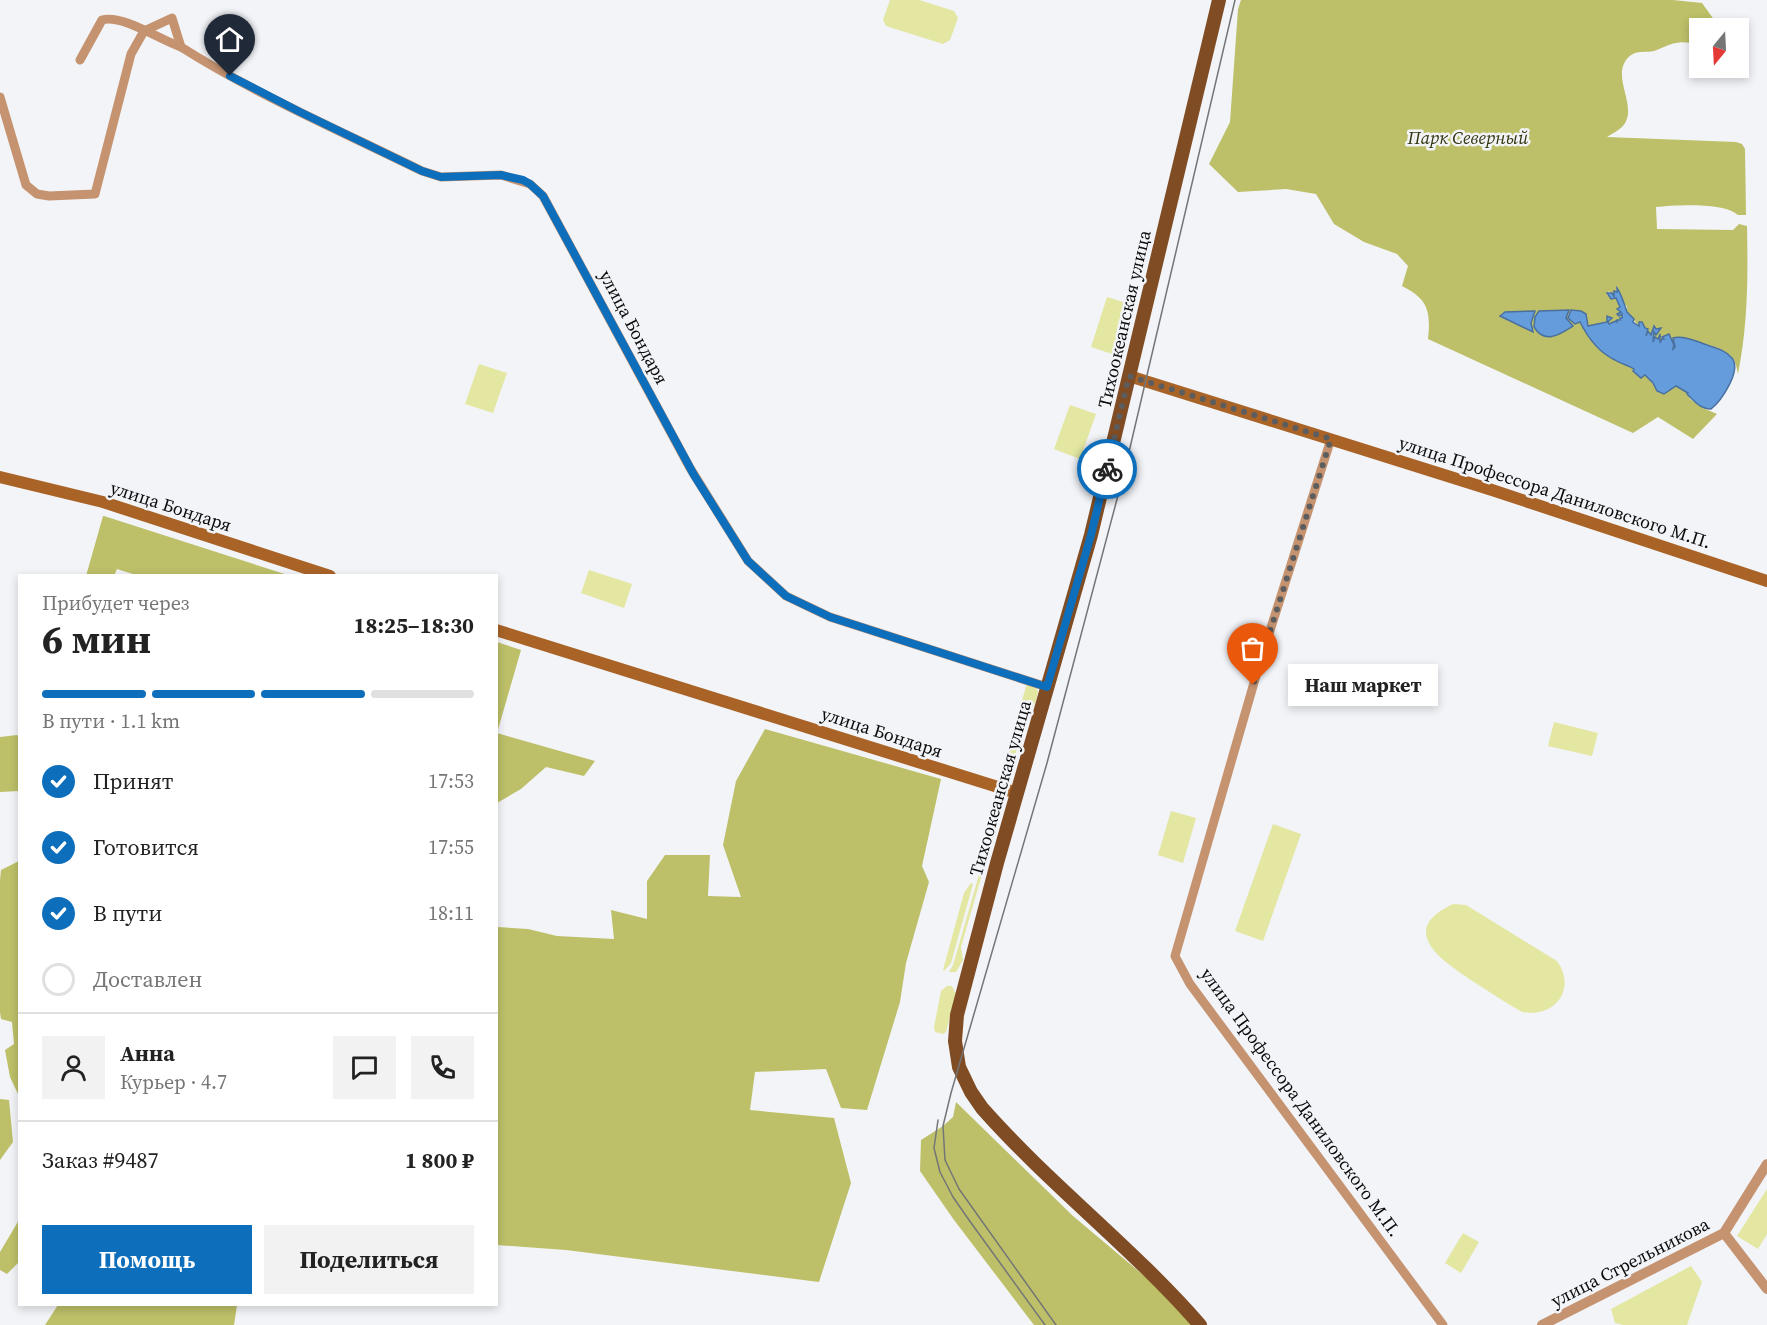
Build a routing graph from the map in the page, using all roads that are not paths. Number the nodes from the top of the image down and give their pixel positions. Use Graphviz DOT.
graph roads {
  1 [pos="1219,0"];
  2 [pos="144,31"];
  3 [pos="181,47"];
  4 [pos="80,60"];
  5 [pos="0,97"];
  6 [pos="1129,376"];
  7 [pos="1331,439"];
  8 [pos="0,477"];
  9 [pos="324,574"];
  10 [pos="1767,581"];
  11 [pos="498,631"];
  12 [pos="1047,687"];
  13 [pos="1017,794"];
  14 [pos="1767,1164"];
  15 [pos="1724,1233"];
  16 [pos="1767,1289"];
  17 [pos="1200,1325"];
  18 [pos="1443,1325"];
  19 [pos="1542,1325"];
  1 -- 6 [label="main road, Тихоокеанская улица"];
  2 -- 3 [label="street, улица Бондаря"];
  2 -- 3 [label="street"];
  2 -- 4 [label="street, улица Бондаря"];
  2 -- 5 [label="street"];
  3 -- 12 [label="street, улица Бондаря"];
  6 -- 7 [label="main road, улица Профессора Даниловского М.П."];
  6 -- 12 [label="main road, Тихоокеанская улица"];
  7 -- 10 [label="main road, улица Профессора Даниловского М.П."];
  7 -- 18 [label="street, улица Профессора Даниловского М.П."];
  8 -- 9 [label="main road, улица Бондаря"];
  11 -- 13 [label="main road, улица Бондаря"];
  12 -- 13 [label="main road, Тихоокеанская улица"];
  13 -- 17 [label="main road, Тихоокеанская улица"];
  14 -- 15 [label="street, улица Стрельникова"];
  15 -- 16 [label="street"];
  15 -- 19 [label="street, улица Стрельникова"];
}
